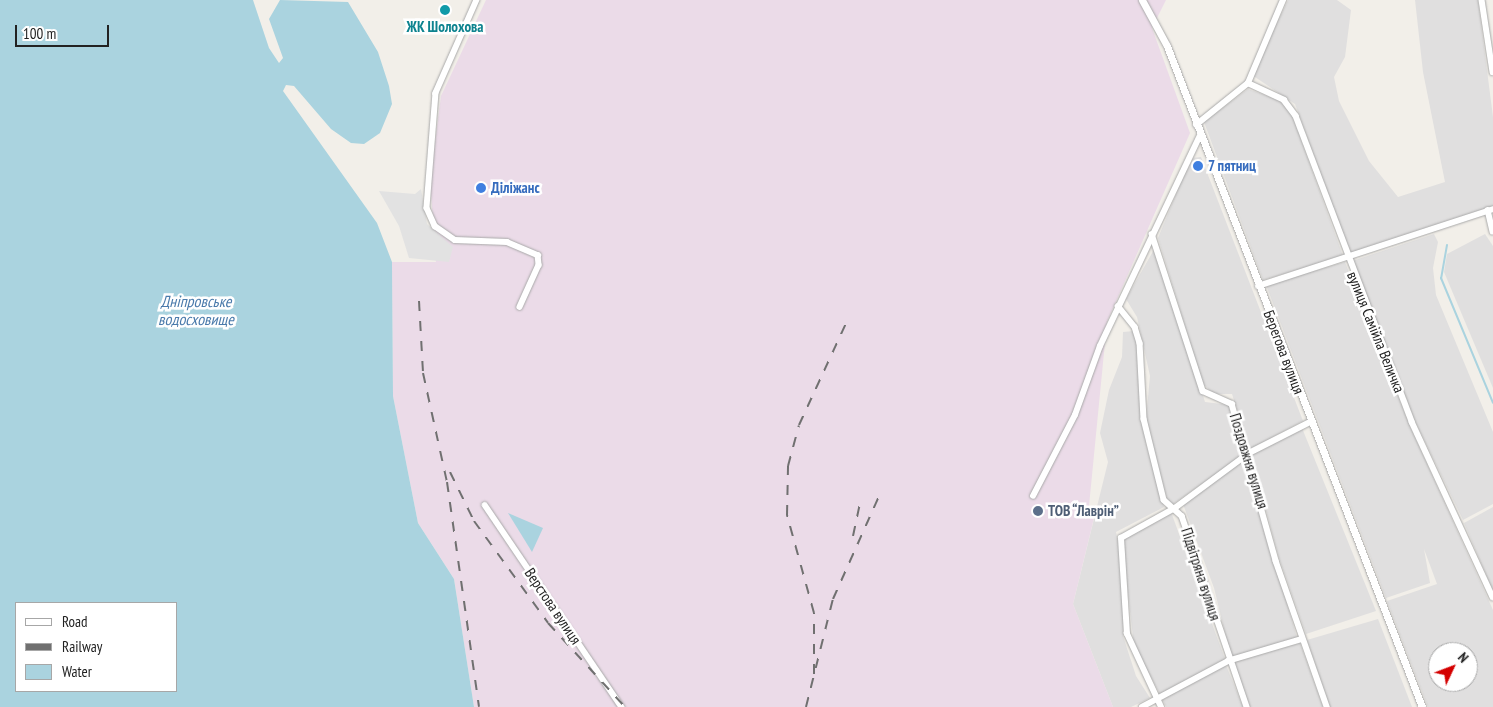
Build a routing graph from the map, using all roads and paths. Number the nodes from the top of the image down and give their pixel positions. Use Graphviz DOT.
graph roads {
  1 [pos="478,0"];
  2 [pos="1142,0"];
  3 [pos="1283,0"];
  4 [pos="1482,0"];
  5 [pos="1493,72"];
  6 [pos="1248,83"];
  7 [pos="1196,125"];
  8 [pos="1200,135"];
  9 [pos="1490,210"];
  10 [pos="1493,231"];
  11 [pos="1152,234"];
  12 [pos="1347,259"];
  13 [pos="1258,286"];
  14 [pos="1118,306"];
  15 [pos="520,307"];
  16 [pos="1310,422"];
  17 [pos="1248,453"];
  18 [pos="1033,496"];
  19 [pos="486,505"];
  20 [pos="1175,508"];
  21 [pos="1493,597"];
  22 [pos="1302,639"];
  23 [pos="1228,661"];
  24 [pos="1157,698"];
  25 [pos="622,707"];
  26 [pos="1142,707"];
  27 [pos="1161,707"];
  28 [pos="1247,707"];
  29 [pos="1327,707"];
  30 [pos="1422,707"];
  1 -- 15 [label="street"];
  2 -- 7 [label="street, Берегова вулиця"];
  3 -- 6 [label="street"];
  4 -- 5 [label="street"];
  6 -- 7 [label="street"];
  6 -- 12 [label="street, вулиця Самійла Величка"];
  7 -- 8 [label="street, Берегова вулиця"];
  8 -- 11 [label="street"];
  8 -- 13 [label="street, Берегова вулиця"];
  9 -- 10 [label="street"];
  9 -- 12 [label="street"];
  11 -- 14 [label="street"];
  11 -- 17 [label="street, Поздовжня вулиця"];
  12 -- 13 [label="street"];
  12 -- 21 [label="street, вулиця Самійла Величка"];
  13 -- 16 [label="street, Берегова вулиця"];
  14 -- 18 [label="street"];
  14 -- 20 [label="street, Підвітряна вулиця"];
  16 -- 17 [label="street"];
  16 -- 30 [label="street, Берегова вулиця"];
  17 -- 20 [label="street"];
  17 -- 22 [label="street, Поздовжня вулиця"];
  19 -- 25 [label="street, Верстова вулиця"];
  20 -- 23 [label="street, Підвітряна вулиця"];
  20 -- 24 [label="street"];
  22 -- 23 [label="street"];
  22 -- 29 [label="street, Поздовжня вулиця"];
  23 -- 24 [label="street"];
  23 -- 28 [label="street, Підвітряна вулиця"];
  24 -- 26 [label="street"];
  24 -- 27 [label="street"];
}
